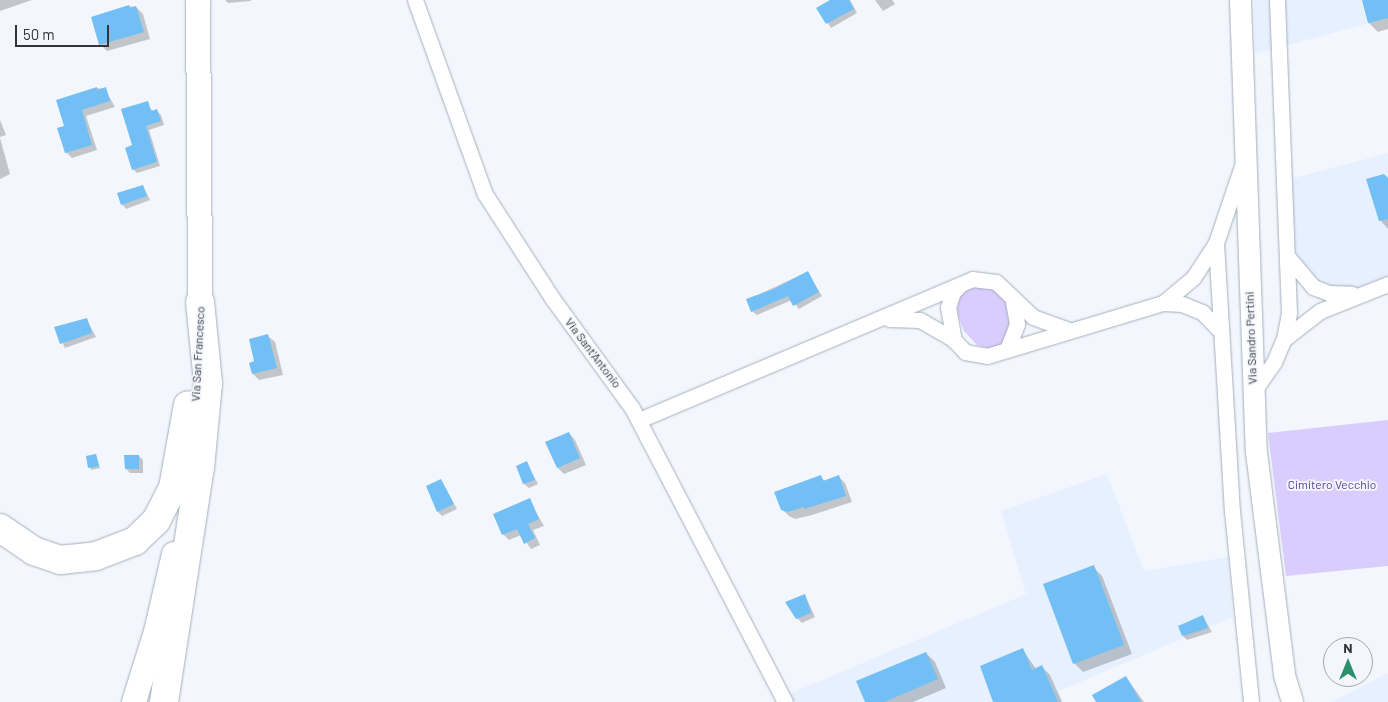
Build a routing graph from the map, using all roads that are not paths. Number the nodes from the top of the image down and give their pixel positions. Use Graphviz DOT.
graph roads {
  1 [pos="198,0"];
  2 [pos="415,0"];
  3 [pos="1276,0"];
  4 [pos="1238,4"];
  5 [pos="1245,145"];
  6 [pos="1216,243"];
  7 [pos="1286,255"];
  8 [pos="967,280"];
  9 [pos="1388,284"];
  10 [pos="1368,291"];
  11 [pos="1012,295"];
  12 [pos="200,302"];
  13 [pos="1163,303"];
  14 [pos="874,322"];
  15 [pos="1068,330"];
  16 [pos="1221,332"];
  17 [pos="1284,339"];
  18 [pos="954,340"];
  19 [pos="1007,350"];
  20 [pos="1253,392"];
  21 [pos="639,420"];
  22 [pos="0,528"];
  23 [pos="1284,675"];
  24 [pos="134,702"];
  25 [pos="164,702"];
  26 [pos="786,702"];
  27 [pos="1251,702"];
  28 [pos="1276,702"];
  29 [pos="1292,702"];
  1 -- 12 [label="main road, Via San Francesco"];
  2 -- 21 [label="street, Via Sant'Antonio"];
  3 -- 7 [label="street"];
  4 -- 5 [label="main road, Via Sandro Pertini"];
  5 -- 6 [label="street"];
  5 -- 20 [label="main road, Via Sandro Pertini"];
  6 -- 13 [label="street"];
  6 -- 16 [label="street"];
  7 -- 10 [label="street"];
  7 -- 17 [label="street"];
  8 -- 11 [label="street"];
  8 -- 14 [label="street"];
  8 -- 18 [label="street"];
  9 -- 10 [label="street"];
  10 -- 17 [label="street"];
  11 -- 15 [label="street"];
  11 -- 19 [label="street"];
  12 -- 22 [label="highway"];
  12 -- 24 [label="main road, Via San Francesco"];
  12 -- 25 [label="highway"];
  13 -- 15 [label="street"];
  13 -- 16 [label="street"];
  14 -- 18 [label="street"];
  14 -- 21 [label="street"];
  15 -- 19 [label="street"];
  16 -- 27 [label="street"];
  17 -- 20 [label="street"];
  18 -- 19 [label="street"];
  20 -- 23 [label="main road, Via Sandro Pertini"];
  21 -- 26 [label="street, Via Sant'Antonio"];
  23 -- 28 [label="main road, Via Sandro Pertini"];
  23 -- 29 [label="main road, Via Sandro Pertini"];
}
